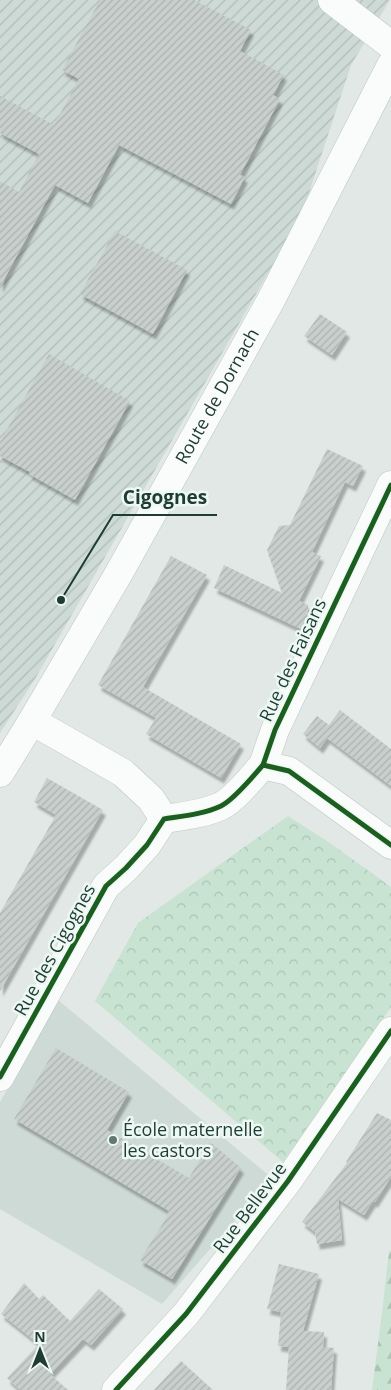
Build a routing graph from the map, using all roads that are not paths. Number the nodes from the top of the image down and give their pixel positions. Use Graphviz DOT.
graph roads {
  1 [pos="332,0"];
  2 [pos="391,45"];
  3 [pos="391,65"];
  4 [pos="391,485"];
  5 [pos="32,721"];
  6 [pos="263,765"];
  7 [pos="0,773"];
  8 [pos="164,819"];
  9 [pos="391,845"];
  10 [pos="391,1031"];
  11 [pos="0,1077"];
  12 [pos="116,1390"];
  1 -- 2 [label="street"];
  3 -- 5 [label="street, Route de Dornach"];
  4 -- 6 [label="street, Rue des Faisans"];
  5 -- 7 [label="street, Route de Dornach"];
  5 -- 8 [label="street"];
  6 -- 8 [label="street"];
  6 -- 9 [label="street"];
  8 -- 11 [label="street, Rue des Cigognes"];
  10 -- 12 [label="street, Rue Bellevue"];
}
